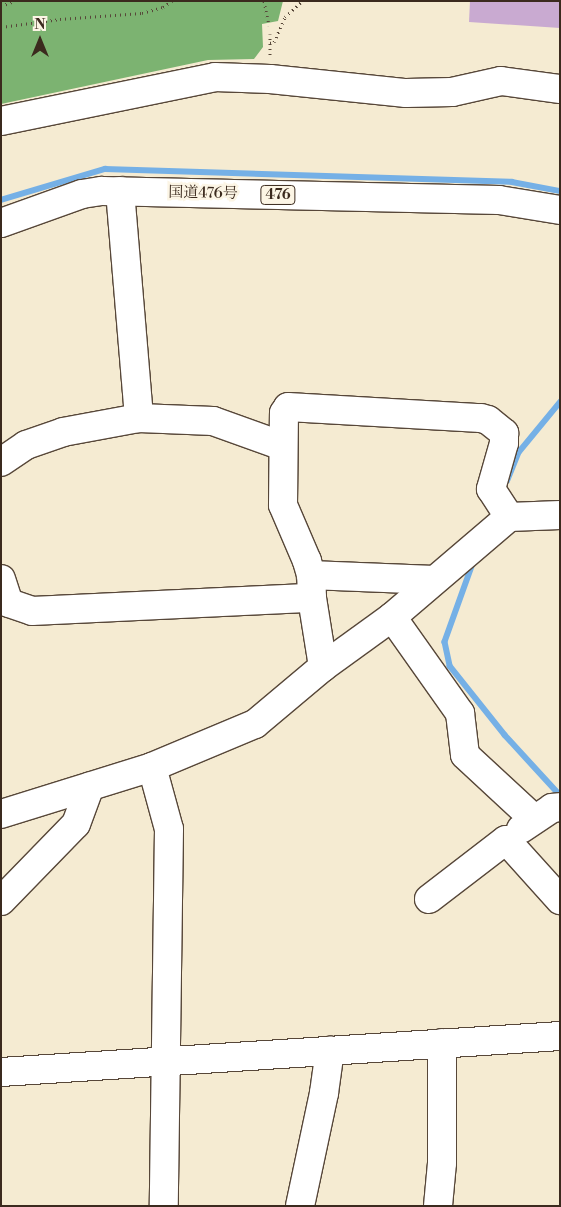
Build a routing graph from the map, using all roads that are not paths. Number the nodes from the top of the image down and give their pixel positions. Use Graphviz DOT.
graph roads {
  1 [pos="560,89"];
  2 [pos="1,122"];
  3 [pos="120,191"];
  4 [pos="560,210"];
  5 [pos="1,223"];
  6 [pos="139,418"];
  7 [pos="283,446"];
  8 [pos="1,462"];
  9 [pos="560,515"];
  10 [pos="509,516"];
  11 [pos="1,579"];
  12 [pos="434,580"];
  13 [pos="312,587"];
  14 [pos="392,618"];
  15 [pos="323,667"];
  16 [pos="152,767"];
  17 [pos="90,786"];
  18 [pos="560,807"];
  19 [pos="1,814"];
  20 [pos="534,819"];
  21 [pos="506,840"];
  22 [pos="429,899"];
  23 [pos="560,900"];
  24 [pos="1,901"];
  25 [pos="560,1036"];
  26 [pos="442,1044"];
  27 [pos="330,1050"];
  28 [pos="164,1061"];
  29 [pos="1,1072"];
  30 [pos="164,1206"];
  31 [pos="300,1206"];
  32 [pos="438,1206"];
  1 -- 2 [label="main road"];
  3 -- 4 [label="main road, 国道476号 / 476"];
  3 -- 5 [label="main road, 国道476号 / 476"];
  3 -- 6 [label="main road"];
  6 -- 7 [label="main road"];
  6 -- 8 [label="main road"];
  7 -- 10 [label="main road"];
  7 -- 13 [label="main road"];
  9 -- 10 [label="main road"];
  10 -- 12 [label="main road"];
  11 -- 13 [label="main road"];
  12 -- 13 [label="main road"];
  12 -- 14 [label="main road"];
  13 -- 15 [label="main road"];
  14 -- 15 [label="main road"];
  14 -- 20 [label="main road"];
  15 -- 16 [label="main road"];
  16 -- 17 [label="main road"];
  16 -- 28 [label="main road"];
  17 -- 19 [label="main road"];
  17 -- 24 [label="main road"];
  18 -- 20 [label="main road"];
  20 -- 21 [label="main road"];
  21 -- 22 [label="main road"];
  21 -- 23 [label="main road"];
  25 -- 26 [label="main road"];
  26 -- 27 [label="main road"];
  26 -- 32 [label="main road"];
  27 -- 28 [label="main road"];
  27 -- 31 [label="main road"];
  28 -- 29 [label="main road"];
  28 -- 30 [label="main road"];
}
